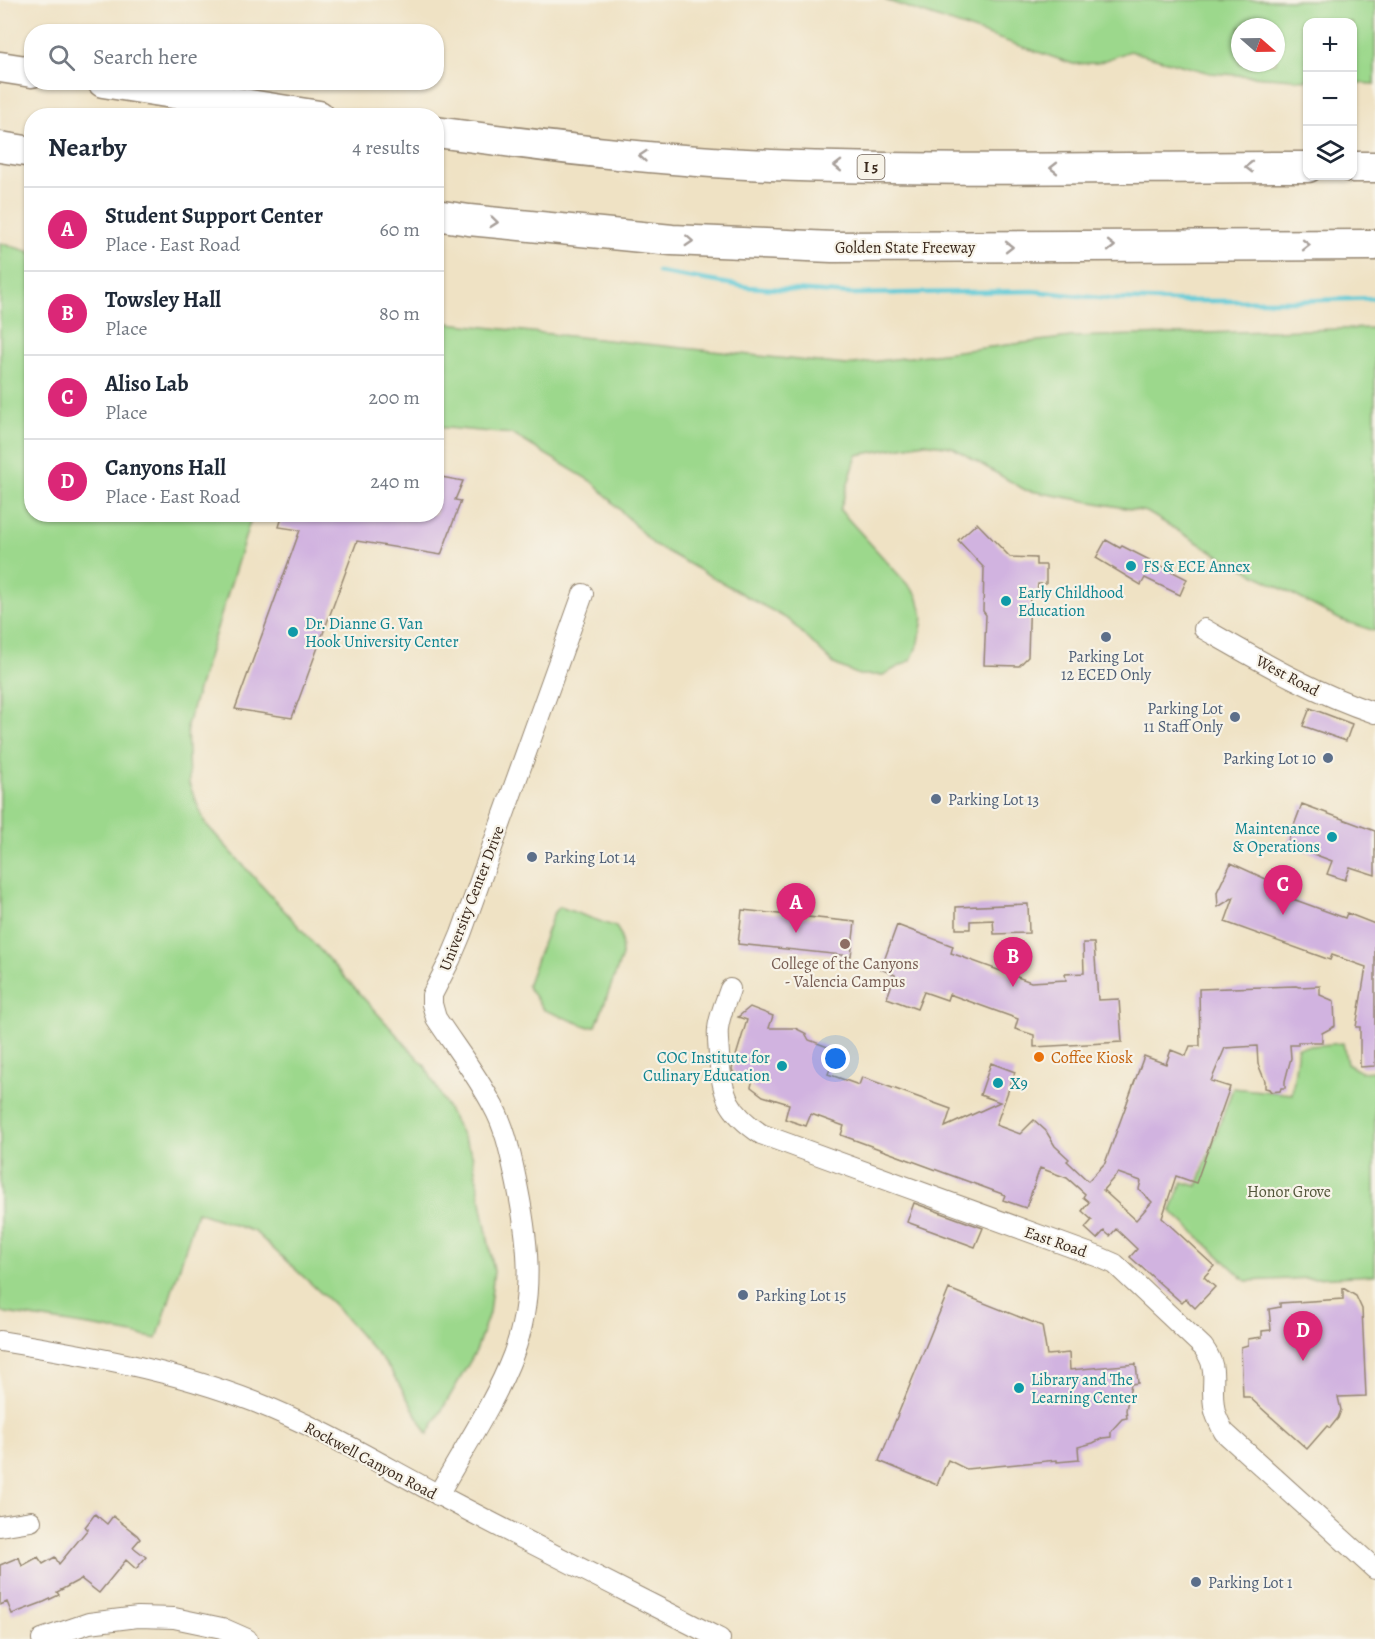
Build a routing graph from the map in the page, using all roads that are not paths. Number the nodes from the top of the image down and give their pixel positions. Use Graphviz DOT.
graph roads {
  1 [pos="0,67"];
  2 [pos="24,71"];
  3 [pos="154,90"];
  4 [pos="268,108"];
  5 [pos="444,133"];
  6 [pos="0,147"];
  7 [pos="24,151"];
  8 [pos="1303,167"];
  9 [pos="1357,167"];
  10 [pos="1375,167"];
  11 [pos="444,216"];
  12 [pos="1375,245"];
  13 [pos="583,594"];
  14 [pos="1204,629"];
  15 [pos="1375,713"];
  16 [pos="730,989"];
  17 [pos="0,1341"];
  18 [pos="438,1495"];
  19 [pos="31,1521"];
  20 [pos="0,1526"];
  21 [pos="1375,1569"];
  22 [pos="42,1639"];
  23 [pos="247,1639"];
  24 [pos="720,1639"];
  1 -- 2 [label="highway"];
  3 -- 4 [label="highway"];
  8 -- 5 [label="highway, I 5, one-way"];
  6 -- 7 [label="highway"];
  9 -- 10 [label="highway"];
  11 -- 12 [label="highway, Golden State Freeway, one-way"];
  13 -- 18 [label="street, University Center Drive"];
  14 -- 15 [label="street, West Road"];
  16 -- 21 [label="street, East Road"];
  17 -- 18 [label="street, Rockwell Canyon Road"];
  18 -- 24 [label="street, Rockwell Canyon Road"];
  19 -- 20 [label="street"];
  22 -- 23 [label="street"];
}
